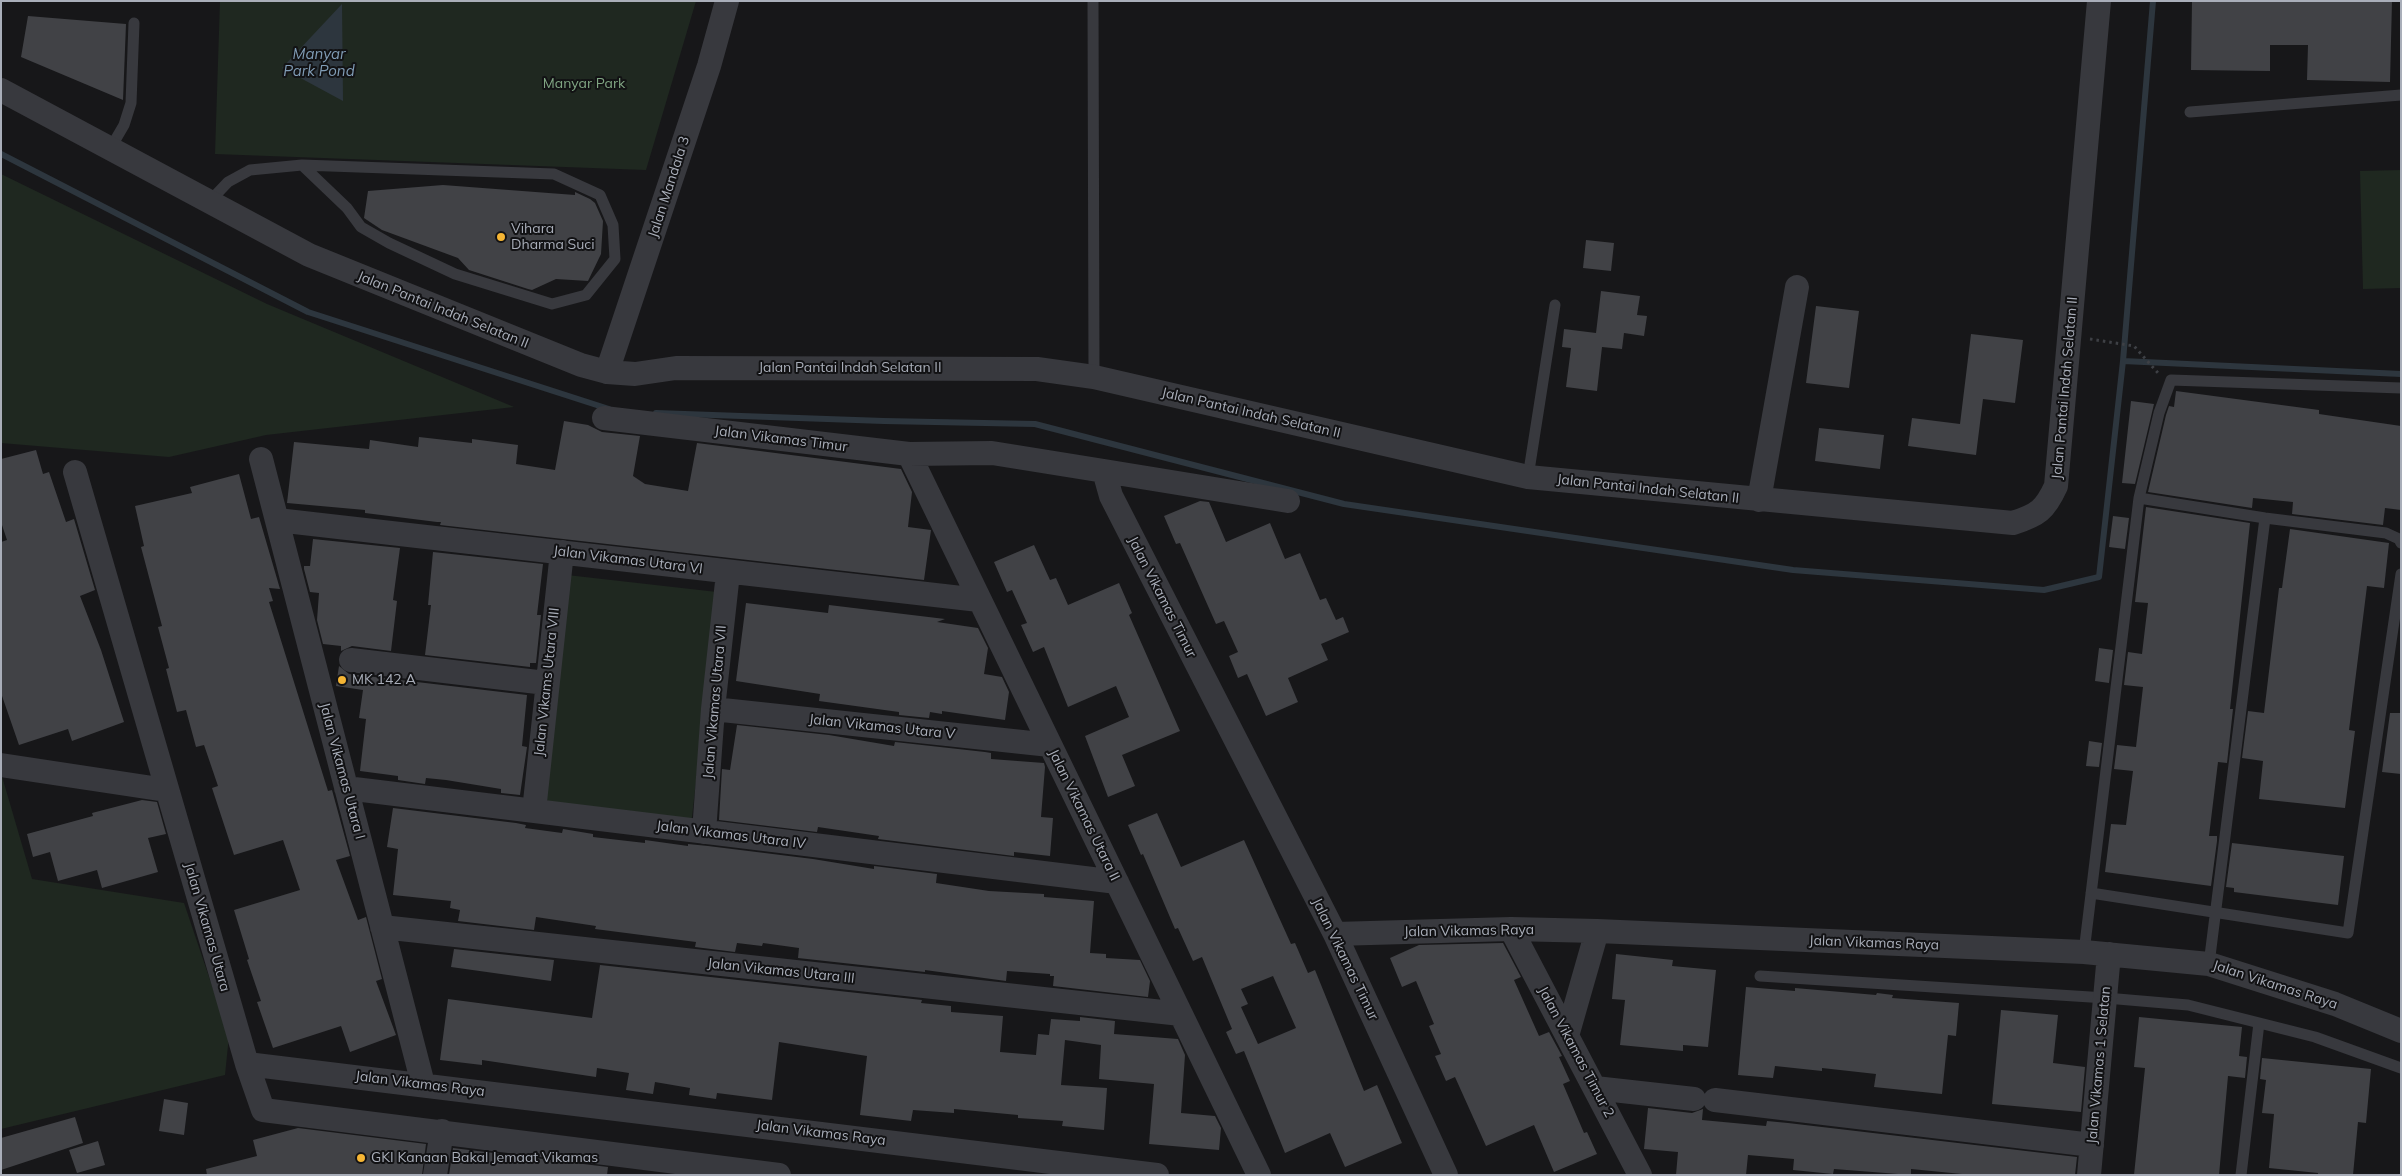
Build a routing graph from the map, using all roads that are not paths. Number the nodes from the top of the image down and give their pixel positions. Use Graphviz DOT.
graph roads {
  1 [pos="728,1"];
  2 [pos="1093,1"];
  3 [pos="2099,1"];
  4 [pos="134,23"];
  5 [pos="1,90"];
  6 [pos="2401,95"];
  7 [pos="2190,112"];
  8 [pos="110,149"];
  9 [pos="302,165"];
  10 [pos="209,202"];
  11 [pos="1797,288"];
  12 [pos="1555,305"];
  13 [pos="607,372"];
  14 [pos="1094,377"];
  15 [pos="2401,388"];
  16 [pos="604,418"];
  17 [pos="908,454"];
  18 [pos="260,459"];
  19 [pos="1104,471"];
  20 [pos="75,472"];
  21 [pos="1528,477"];
  22 [pos="2139,498"];
  23 [pos="1758,500"];
  24 [pos="1288,501"];
  25 [pos="2265,518"];
  26 [pos="277,520"];
  27 [pos="2401,543"];
  28 [pos="562,552"];
  29 [pos="728,573"];
  30 [pos="2401,574"];
  31 [pos="980,600"];
  32 [pos="351,660"];
  33 [pos="546,683"];
  34 [pos="713,710"];
  35 [pos="1050,745"];
  36 [pos="1,765"];
  37 [pos="346,788"];
  38 [pos="166,790"];
  39 [pos="534,812"];
  40 [pos="704,832"];
  41 [pos="1117,882"];
  42 [pos="2091,893"];
  43 [pos="2215,912"];
  44 [pos="382,927"];
  45 [pos="1511,929"];
  46 [pos="1597,931"];
  47 [pos="1335,934"];
  48 [pos="2084,952"];
  49 [pos="2109,954"];
  50 [pos="2210,964"];
  51 [pos="1760,976"];
  52 [pos="2106,998"];
  53 [pos="1181,1014"];
  54 [pos="2259,1023"];
  55 [pos="2401,1031"];
  56 [pos="1567,1036"];
  57 [pos="248,1068"];
  58 [pos="2401,1068"];
  59 [pos="423,1084"];
  60 [pos="1595,1088"];
  61 [pos="442,1131"];
  62 [pos="2092,1145"];
  63 [pos="435,1175"];
  64 [pos="779,1175"];
  65 [pos="1157,1175"];
  66 [pos="1259,1175"];
  67 [pos="1446,1175"];
  68 [pos="1640,1175"];
  69 [pos="2090,1175"];
  70 [pos="2241,1175"];
  1 -- 13 [label="street, Jalan Mandala 3"];
  2 -- 14 [label="lane"];
  3 -- 23 [label="street, Jalan Pantai Indah Selatan II"];
  4 -- 8 [label="lane"];
  5 -- 8 [label="street, Jalan Pantai Indah Selatan II"];
  6 -- 7 [label="lane"];
  8 -- 10 [label="street, Jalan Pantai Indah Selatan II"];
  9 -- 9 [label="lane"];
  9 -- 10 [label="lane"];
  10 -- 13 [label="street, Jalan Pantai Indah Selatan II"];
  11 -- 23 [label="street"];
  12 -- 21 [label="lane"];
  13 -- 14 [label="street, Jalan Pantai Indah Selatan II"];
  14 -- 21 [label="street, Jalan Pantai Indah Selatan II"];
  15 -- 22 [label="lane"];
  16 -- 17 [label="street, Jalan Vikamas Timur"];
  17 -- 19 [label="street, Jalan Vikamas Timur"];
  17 -- 31 [label="street, Jalan Vikamas Utara II"];
  18 -- 26 [label="street, Jalan Vikamas Utara I"];
  19 -- 24 [label="street"];
  19 -- 47 [label="street, Jalan Vikamas Timur"];
  20 -- 38 [label="street, Jalan Vikamas Utara"];
  21 -- 23 [label="street, Jalan Pantai Indah Selatan II"];
  22 -- 25 [label="lane"];
  22 -- 42 [label="lane"];
  25 -- 27 [label="lane"];
  25 -- 43 [label="lane"];
  26 -- 28 [label="street, Jalan Vikamas Utara VI"];
  26 -- 37 [label="street, Jalan Vikamas Utara I"];
  28 -- 29 [label="street, Jalan Vikamas Utara VI"];
  28 -- 33 [label="street, Jalan Vikams Utara VIII"];
  29 -- 31 [label="street, Jalan Vikamas Utara VI"];
  29 -- 34 [label="street, Jalan Vikamas Utara VII"];
  30 -- 43 [label="lane"];
  31 -- 35 [label="street, Jalan Vikamas Utara II"];
  32 -- 33 [label="street"];
  33 -- 39 [label="street, Jalan Vikams Utara VIII"];
  34 -- 35 [label="street, Jalan Vikamas Utara V"];
  34 -- 40 [label="street, Jalan Vikamas Utara VII"];
  35 -- 41 [label="street, Jalan Vikamas Utara II"];
  36 -- 38 [label="street"];
  37 -- 39 [label="street, Jalan Vikamas Utara IV"];
  37 -- 44 [label="street, Jalan Vikamas Utara I"];
  38 -- 57 [label="street, Jalan Vikamas Utara"];
  39 -- 40 [label="street, Jalan Vikamas Utara IV"];
  40 -- 41 [label="street, Jalan Vikamas Utara IV"];
  41 -- 53 [label="street, Jalan Vikamas Utara II"];
  42 -- 43 [label="lane"];
  42 -- 48 [label="lane"];
  43 -- 50 [label="lane"];
  44 -- 53 [label="street, Jalan Vikamas Utara III"];
  44 -- 59 [label="street, Jalan Vikamas Utara I"];
  45 -- 46 [label="street, Jalan Vikamas Raya"];
  45 -- 47 [label="street, Jalan Vikamas Raya"];
  45 -- 56 [label="street, Jalan Vikamas Timur 2"];
  46 -- 48 [label="street, Jalan Vikamas Raya"];
  46 -- 56 [label="street"];
  47 -- 67 [label="street, Jalan Vikamas Timur"];
  48 -- 49 [label="street, Jalan Vikamas Raya"];
  49 -- 50 [label="street, Jalan Vikamas Raya"];
  49 -- 52 [label="street, Jalan Vikamas 1 Selatan"];
  50 -- 55 [label="street, Jalan Vikamas Raya"];
  51 -- 52 [label="lane"];
  52 -- 54 [label="lane"];
  52 -- 62 [label="street, Jalan Vikamas 1 Selatan"];
  53 -- 66 [label="street, Jalan Vikamas Utara II"];
  54 -- 58 [label="lane"];
  54 -- 70 [label="lane"];
  56 -- 60 [label="street, Jalan Vikamas Timur 2"];
  57 -- 59 [label="street, Jalan Vikamas Raya"];
  57 -- 61 [label="street"];
  59 -- 65 [label="street, Jalan Vikamas Raya"];
  60 -- 62 [label="street"];
  60 -- 68 [label="street, Jalan Vikamas Timur 2"];
  61 -- 63 [label="street"];
  61 -- 64 [label="street"];
  62 -- 69 [label="street, Jalan Vikamas 1 Selatan"];
}
